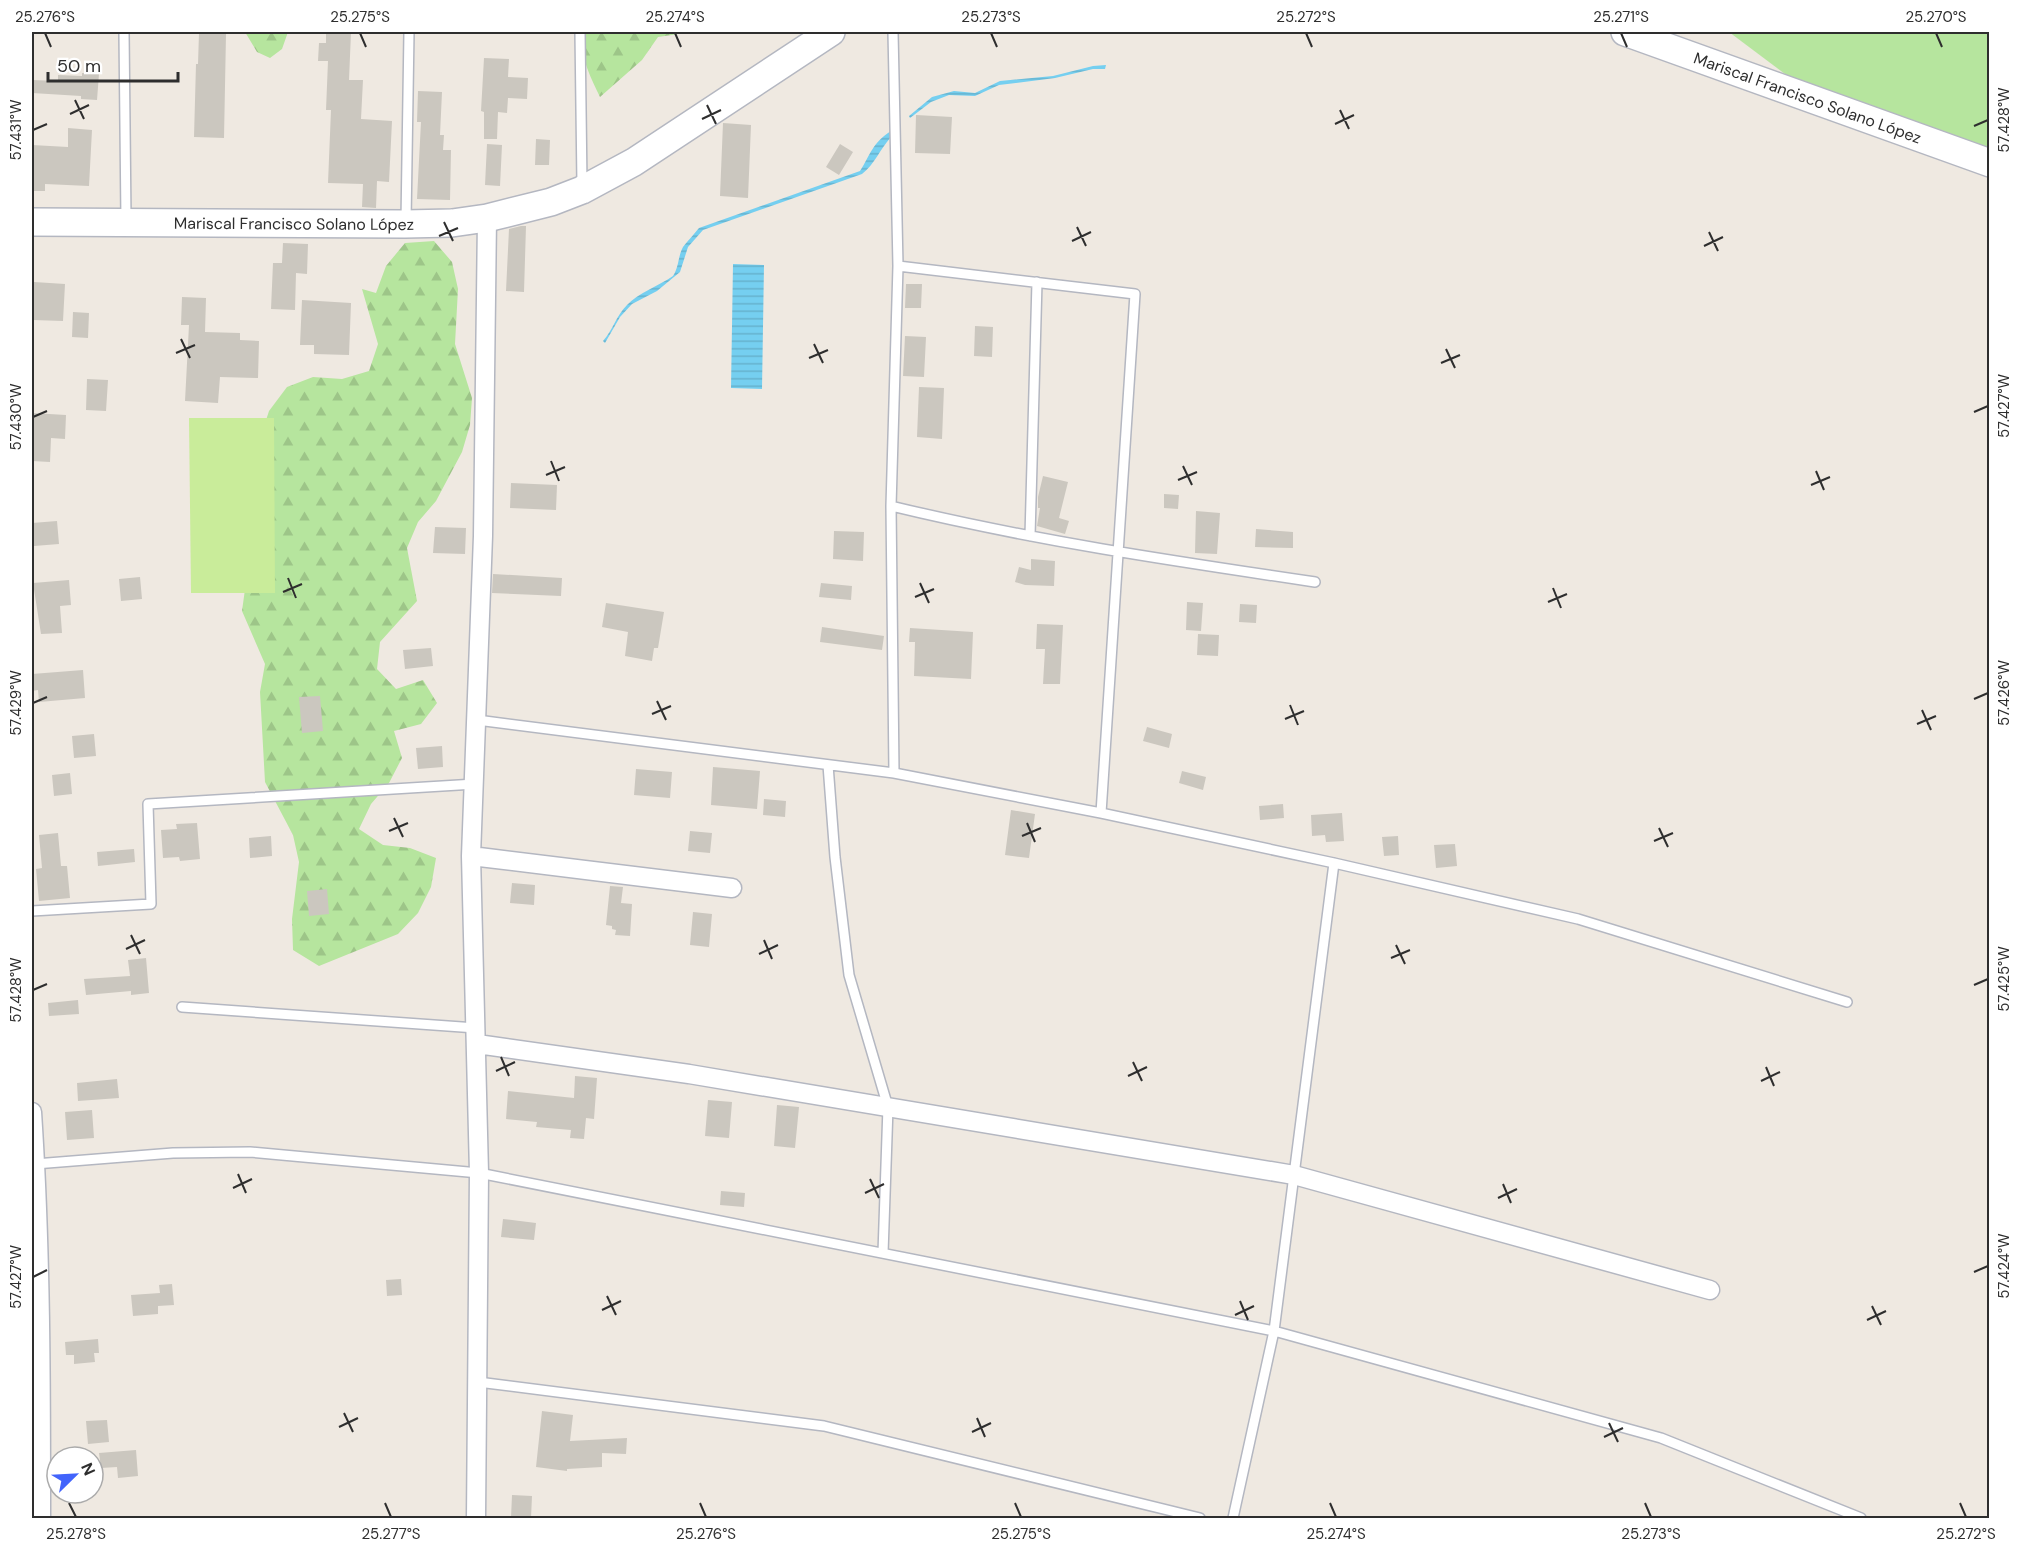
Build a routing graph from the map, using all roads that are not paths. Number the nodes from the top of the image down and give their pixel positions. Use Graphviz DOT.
graph roads {
  1 [pos="124,32"];
  2 [pos="410,32"];
  3 [pos="580,32"];
  4 [pos="831,32"];
  5 [pos="893,32"];
  6 [pos="1625,32"];
  7 [pos="1989,163"];
  8 [pos="582,190"];
  9 [pos="487,218"];
  10 [pos="32,222"];
  11 [pos="126,222"];
  12 [pos="405,224"];
  13 [pos="898,266"];
  14 [pos="1037,282"];
  15 [pos="891,506"];
  16 [pos="1030,536"];
  17 [pos="1119,553"];
  18 [pos="1315,582"];
  19 [pos="477,720"];
  20 [pos="828,765"];
  21 [pos="894,773"];
  22 [pos="474,784"];
  23 [pos="1101,813"];
  24 [pos="471,856"];
  25 [pos="1334,862"];
  26 [pos="732,888"];
  27 [pos="32,911"];
  28 [pos="1846,1002"];
  29 [pos="182,1007"];
  30 [pos="476,1036"];
  31 [pos="888,1107"];
  32 [pos="32,1112"];
  33 [pos="35,1164"];
  34 [pos="479,1173"];
  35 [pos="1294,1175"];
  36 [pos="883,1253"];
  37 [pos="1710,1290"];
  38 [pos="1274,1331"];
  39 [pos="478,1382"];
  40 [pos="36,1388"];
  41 [pos="41,1518"];
  42 [pos="476,1518"];
  43 [pos="1200,1518"];
  44 [pos="1233,1518"];
  45 [pos="1861,1518"];
  1 -- 11 [label="lane"];
  2 -- 12 [label="lane"];
  3 -- 8 [label="lane"];
  4 -- 8 [label="main road, Mariscal Francisco Solano López"];
  5 -- 13 [label="lane"];
  6 -- 7 [label="main road, Mariscal Francisco Solano López"];
  8 -- 9 [label="main road, Mariscal Francisco Solano López"];
  9 -- 12 [label="main road, Mariscal Francisco Solano López"];
  9 -- 19 [label="street"];
  10 -- 11 [label="main road, Mariscal Francisco Solano López"];
  11 -- 12 [label="main road, Mariscal Francisco Solano López"];
  13 -- 14 [label="lane"];
  13 -- 15 [label="lane"];
  14 -- 16 [label="lane"];
  14 -- 17 [label="lane"];
  15 -- 16 [label="lane"];
  15 -- 21 [label="lane"];
  16 -- 17 [label="lane"];
  17 -- 18 [label="lane"];
  17 -- 23 [label="lane"];
  19 -- 20 [label="lane"];
  19 -- 22 [label="street"];
  20 -- 21 [label="lane"];
  20 -- 31 [label="lane"];
  21 -- 23 [label="lane"];
  22 -- 24 [label="street"];
  22 -- 27 [label="lane"];
  23 -- 25 [label="lane"];
  24 -- 26 [label="street"];
  24 -- 30 [label="street"];
  25 -- 28 [label="lane"];
  25 -- 35 [label="lane"];
  29 -- 30 [label="lane"];
  30 -- 31 [label="street"];
  30 -- 34 [label="street"];
  31 -- 35 [label="street"];
  31 -- 36 [label="lane"];
  32 -- 33 [label="street"];
  33 -- 34 [label="lane"];
  33 -- 40 [label="street"];
  34 -- 36 [label="lane"];
  34 -- 39 [label="street"];
  35 -- 37 [label="street"];
  35 -- 38 [label="lane"];
  36 -- 38 [label="lane"];
  38 -- 44 [label="lane"];
  38 -- 45 [label="lane"];
  39 -- 42 [label="street"];
  39 -- 43 [label="lane"];
  40 -- 41 [label="street"];
}
